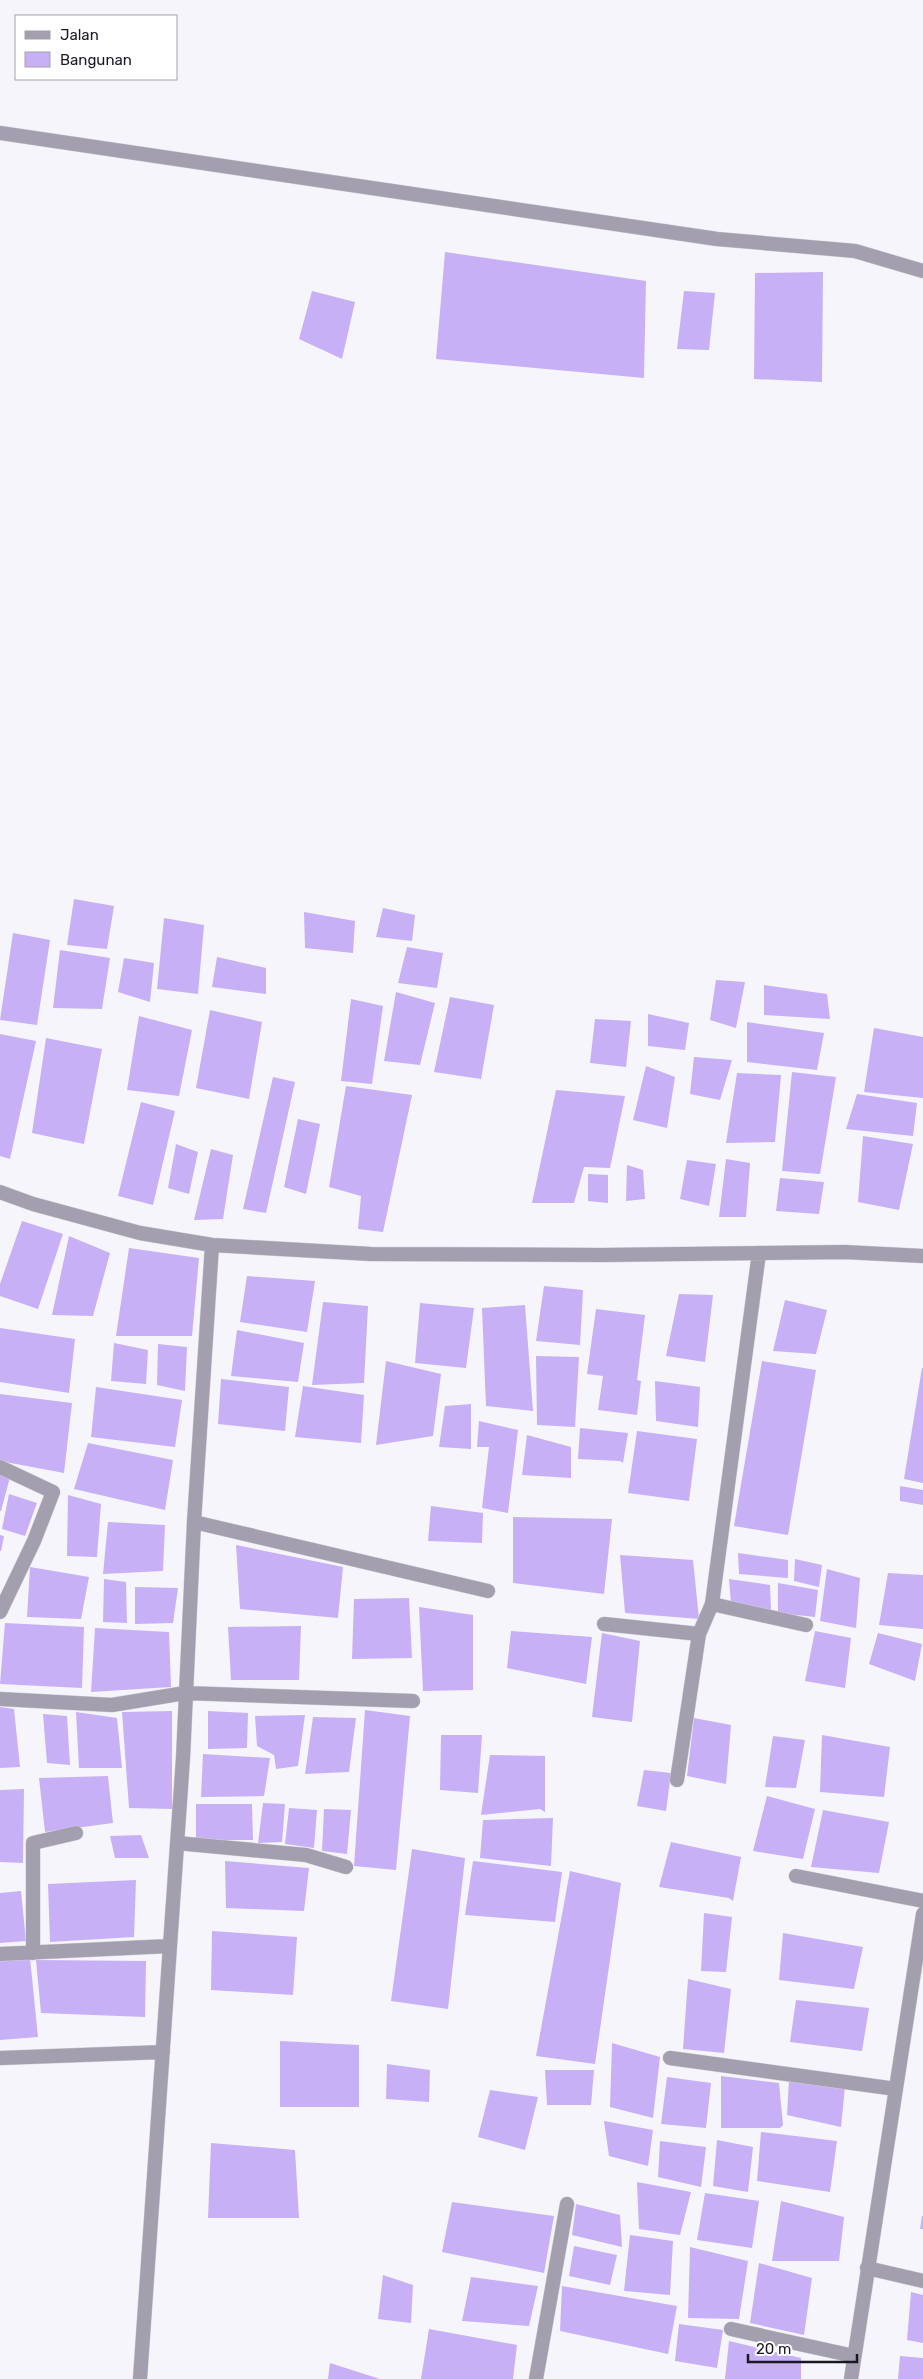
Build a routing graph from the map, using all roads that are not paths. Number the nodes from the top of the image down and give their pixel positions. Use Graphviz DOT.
graph roads {
  1 [pos="0,133"];
  2 [pos="923,270"];
  3 [pos="0,1192"];
  4 [pos="212,1244"];
  5 [pos="759,1253"];
  6 [pos="923,1256"];
  7 [pos="0,1467"];
  8 [pos="194,1522"];
  9 [pos="488,1591"];
  10 [pos="712,1604"];
  11 [pos="0,1612"];
  12 [pos="604,1624"];
  13 [pos="806,1625"];
  14 [pos="699,1634"];
  15 [pos="185,1693"];
  16 [pos="0,1699"];
  17 [pos="413,1701"];
  18 [pos="677,1780"];
  19 [pos="76,1833"];
  20 [pos="177,1843"];
  21 [pos="346,1867"];
  22 [pos="796,1876"];
  23 [pos="923,1901"];
  24 [pos="923,1914"];
  25 [pos="170,1946"];
  26 [pos="33,1953"];
  27 [pos="0,1954"];
  28 [pos="164,2052"];
  29 [pos="0,2058"];
  30 [pos="670,2058"];
  31 [pos="896,2089"];
  32 [pos="567,2204"];
  33 [pos="867,2268"];
  34 [pos="923,2281"];
  35 [pos="731,2329"];
  36 [pos="854,2356"];
  37 [pos="140,2379"];
  38 [pos="536,2379"];
  39 [pos="851,2379"];
  1 -- 2 [label="street"];
  3 -- 4 [label="street"];
  4 -- 5 [label="street"];
  4 -- 8 [label="street"];
  5 -- 6 [label="street"];
  5 -- 10 [label="street"];
  7 -- 11 [label="street"];
  8 -- 9 [label="street"];
  8 -- 15 [label="street"];
  10 -- 13 [label="street"];
  10 -- 14 [label="street"];
  12 -- 14 [label="street"];
  14 -- 18 [label="street"];
  15 -- 16 [label="street"];
  15 -- 17 [label="street"];
  15 -- 20 [label="street"];
  19 -- 26 [label="street"];
  20 -- 21 [label="street"];
  20 -- 25 [label="street"];
  22 -- 23 [label="street"];
  24 -- 31 [label="street"];
  25 -- 26 [label="street"];
  25 -- 28 [label="street"];
  26 -- 27 [label="street"];
  28 -- 29 [label="street"];
  28 -- 37 [label="street"];
  30 -- 31 [label="street"];
  31 -- 33 [label="street"];
  32 -- 38 [label="street"];
  33 -- 34 [label="street"];
  33 -- 36 [label="street"];
  35 -- 36 [label="street"];
  36 -- 39 [label="street"];
}
